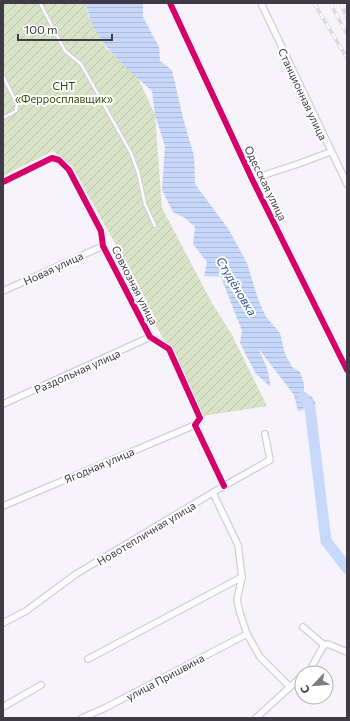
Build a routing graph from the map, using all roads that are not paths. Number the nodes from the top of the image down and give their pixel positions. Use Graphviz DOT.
graph roads {
  1 [pos="40,3"];
  2 [pos="170,3"];
  3 [pos="261,3"];
  4 [pos="3,76"];
  5 [pos="3,118"];
  6 [pos="330,152"];
  7 [pos="252,179"];
  8 [pos="3,182"];
  9 [pos="347,184"];
  10 [pos="155,226"];
  11 [pos="103,246"];
  12 [pos="3,291"];
  13 [pos="150,337"];
  14 [pos="347,370"];
  15 [pos="3,404"];
  16 [pos="195,425"];
  17 [pos="265,434"];
  18 [pos="224,486"];
  19 [pos="213,493"];
  20 [pos="3,506"];
  21 [pos="242,577"];
  22 [pos="3,623"];
  23 [pos="303,627"];
  24 [pos="247,634"];
  25 [pos="324,645"];
  26 [pos="347,652"];
  27 [pos="88,658"];
  28 [pos="313,665"];
  29 [pos="294,683"];
  30 [pos="40,685"];
  31 [pos="290,687"];
  32 [pos="3,706"];
  33 [pos="82,718"];
  34 [pos="256,718"];
  1 -- 10 [label="lane"];
  2 -- 7 [label="street, Одесская улица"];
  3 -- 6 [label="street, Станционная улица"];
  4 -- 5 [label="lane"];
  6 -- 7 [label="street"];
  6 -- 9 [label="street, Станционная улица"];
  7 -- 14 [label="street, Одесская улица"];
  8 -- 11 [label="street, Совхозная улица"];
  11 -- 12 [label="street, Новая улица"];
  11 -- 13 [label="street, Совхозная улица"];
  13 -- 15 [label="street, Раздольная улица"];
  13 -- 16 [label="street, Совхозная улица"];
  16 -- 18 [label="street, Совхозная улица"];
  16 -- 20 [label="street, Ягодная улица"];
  17 -- 18 [label="street, Новотепличная улица"];
  18 -- 19 [label="street, Новотепличная улица"];
  19 -- 21 [label="street"];
  19 -- 22 [label="street, Новотепличная улица"];
  21 -- 24 [label="street"];
  21 -- 27 [label="street"];
  23 -- 25 [label="street"];
  24 -- 31 [label="street"];
  24 -- 33 [label="street, улица Пришвина"];
  25 -- 26 [label="street"];
  25 -- 28 [label="street"];
  29 -- 31 [label="street"];
  30 -- 32 [label="street"];
  31 -- 34 [label="street"];
}
